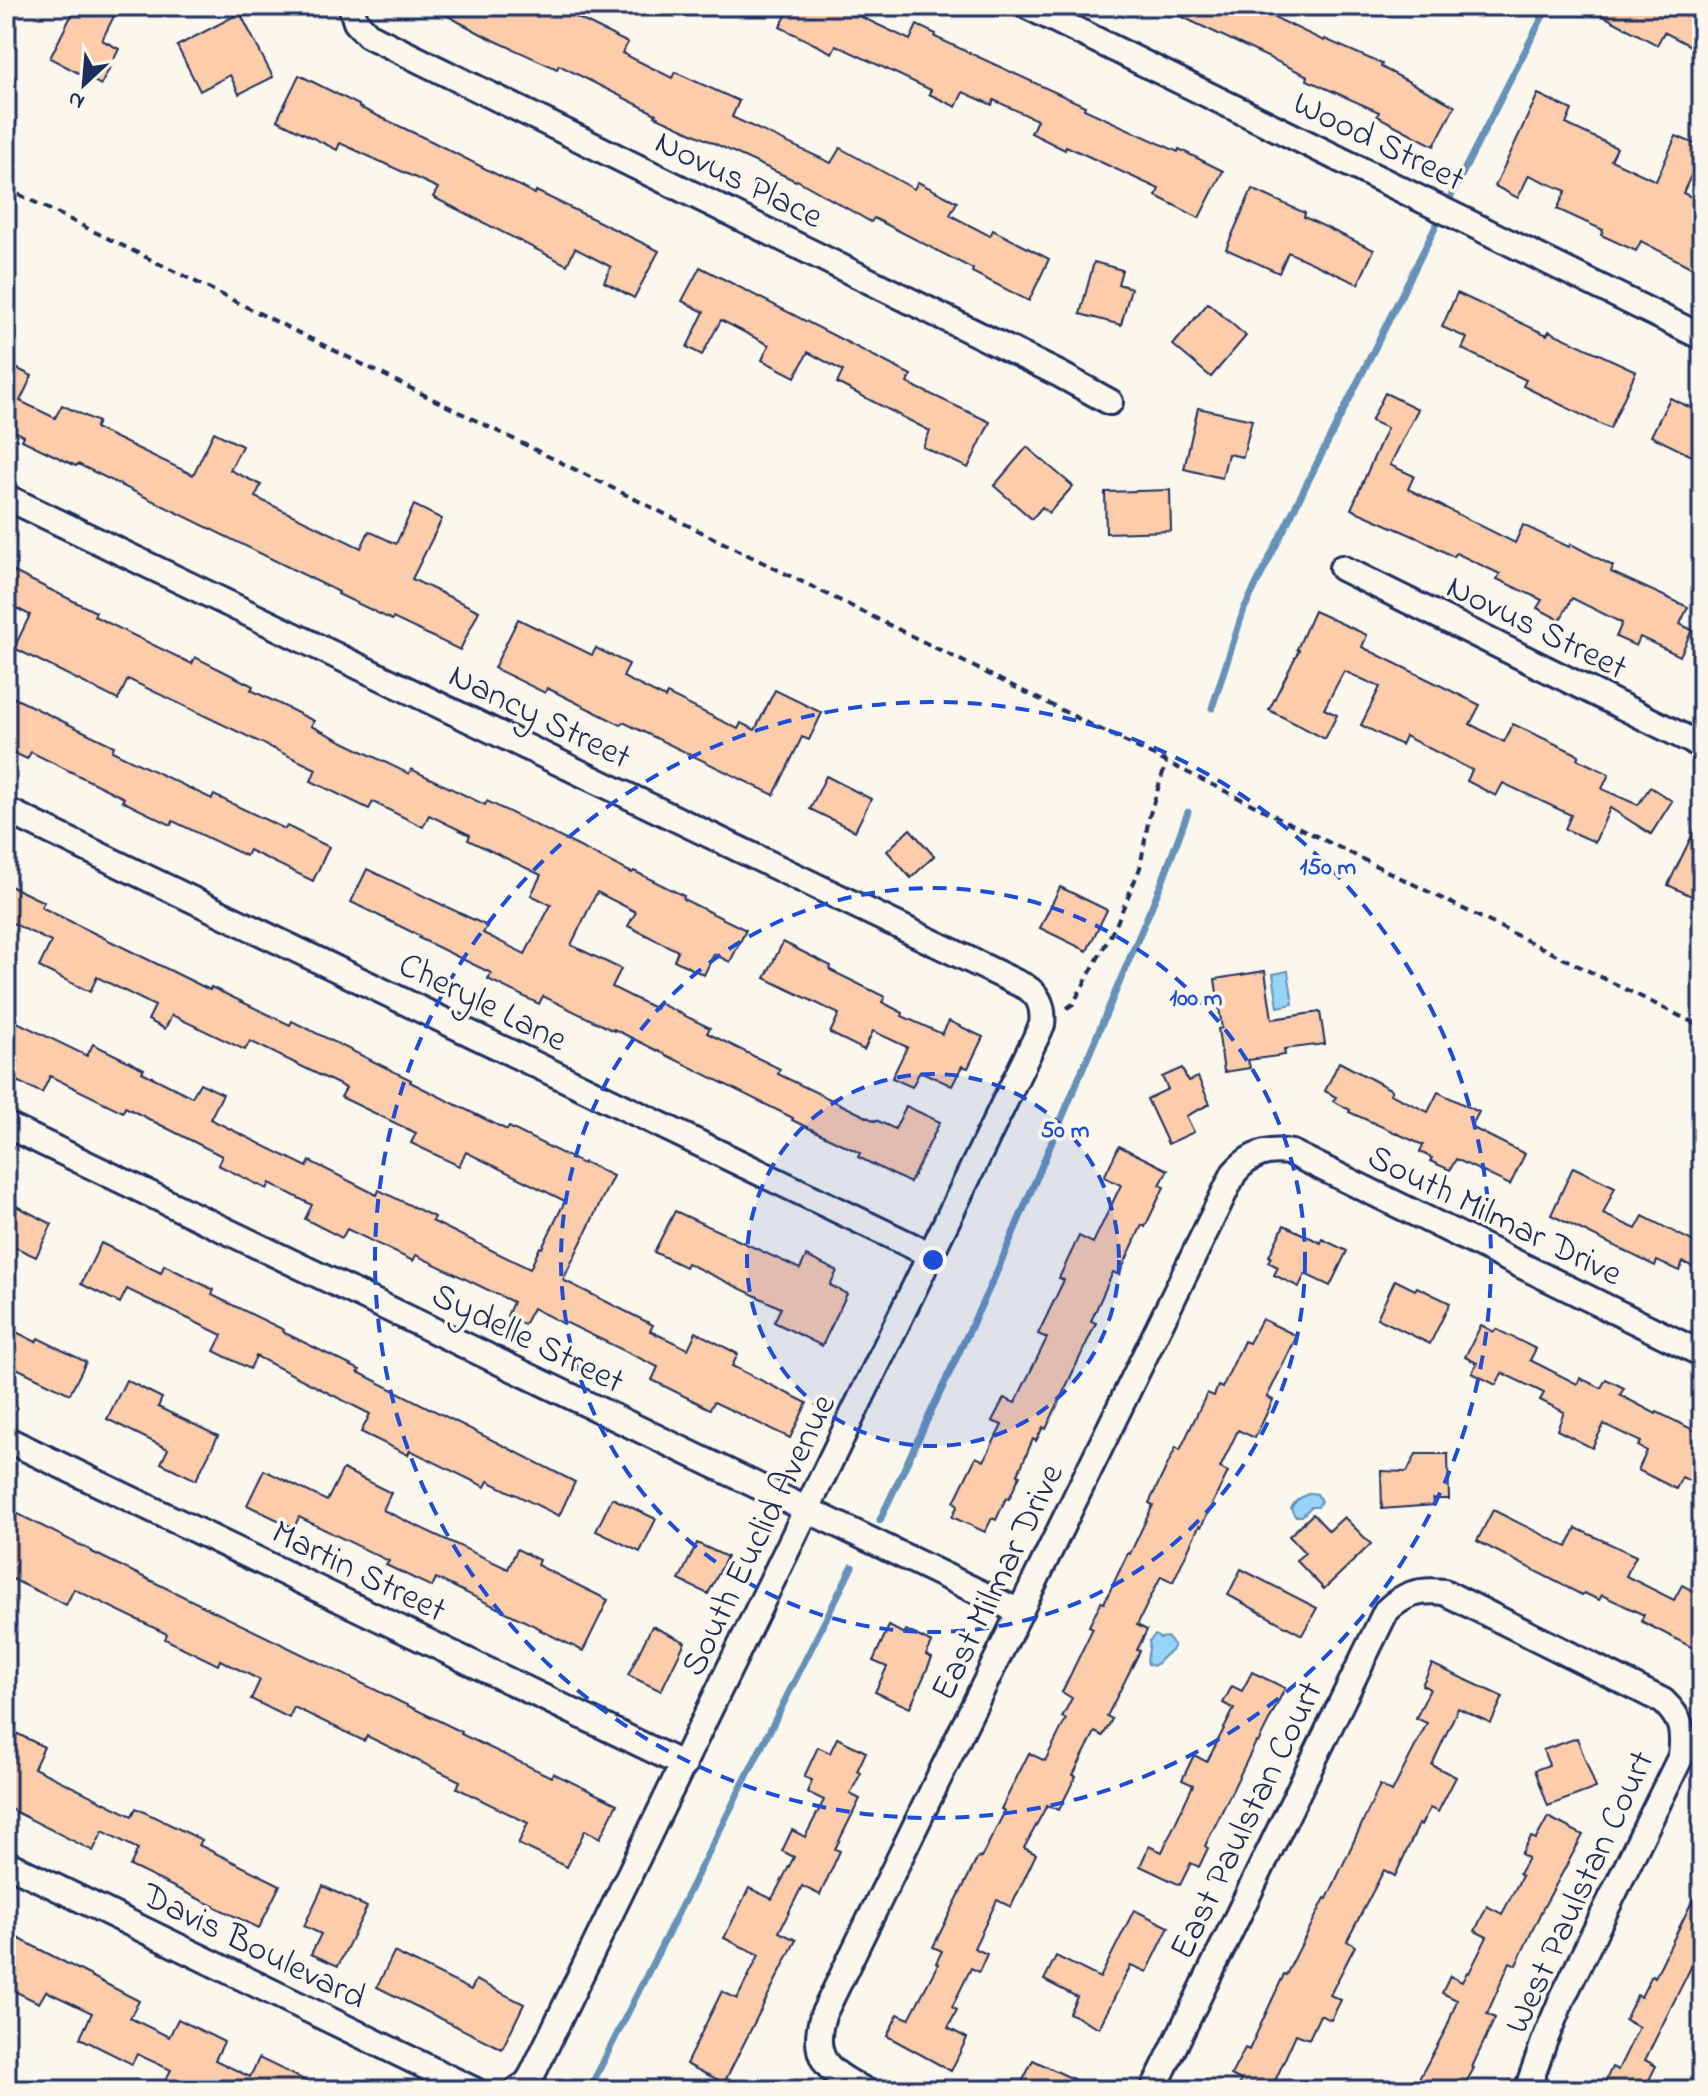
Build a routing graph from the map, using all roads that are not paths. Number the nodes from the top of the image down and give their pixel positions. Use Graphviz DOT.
graph roads {
  1 [pos="351,6"];
  2 [pos="1027,6"];
  3 [pos="1702,337"];
  4 [pos="1110,402"];
  5 [pos="6,497"];
  6 [pos="1342,568"];
  7 [pos="1702,746"];
  8 [pos="6,810"];
  9 [pos="1041,1014"];
  10 [pos="6,1125"];
  11 [pos="1256,1155"];
  12 [pos="931,1255"];
  13 [pos="1702,1354"];
  14 [pos="6,1439"];
  15 [pos="807,1510"];
  16 [pos="1413,1592"];
  17 [pos="1020,1612"];
  18 [pos="684,1765"];
  19 [pos="6,1863"];
  20 [pos="474,2090"];
  21 [pos="517,2090"];
  22 [pos="864,2090"];
  23 [pos="1153,2090"];
  24 [pos="1527,2090"];
  1 -- 4 [label="street, Novus Place"];
  2 -- 3 [label="street, Wood Street"];
  5 -- 9 [label="street, Nancy Street"];
  6 -- 7 [label="street, Novus Street"];
  8 -- 12 [label="street, Cheryle Lane"];
  9 -- 12 [label="street, South Euclid Avenue"];
  10 -- 15 [label="street, Sydelle Street"];
  11 -- 13 [label="street, South Milmar Drive"];
  11 -- 17 [label="street, East Milmar Drive"];
  12 -- 15 [label="street, South Euclid Avenue"];
  14 -- 18 [label="street, Martin Street"];
  15 -- 17 [label="street, Sydelle Street"];
  15 -- 18 [label="street, South Euclid Avenue"];
  16 -- 23 [label="street, East Paulstan Court"];
  16 -- 24 [label="street, West Paulstan Court"];
  17 -- 22 [label="street, East Milmar Drive"];
  18 -- 21 [label="street, South Euclid Avenue"];
  19 -- 20 [label="street, Davis Boulevard"];
}
